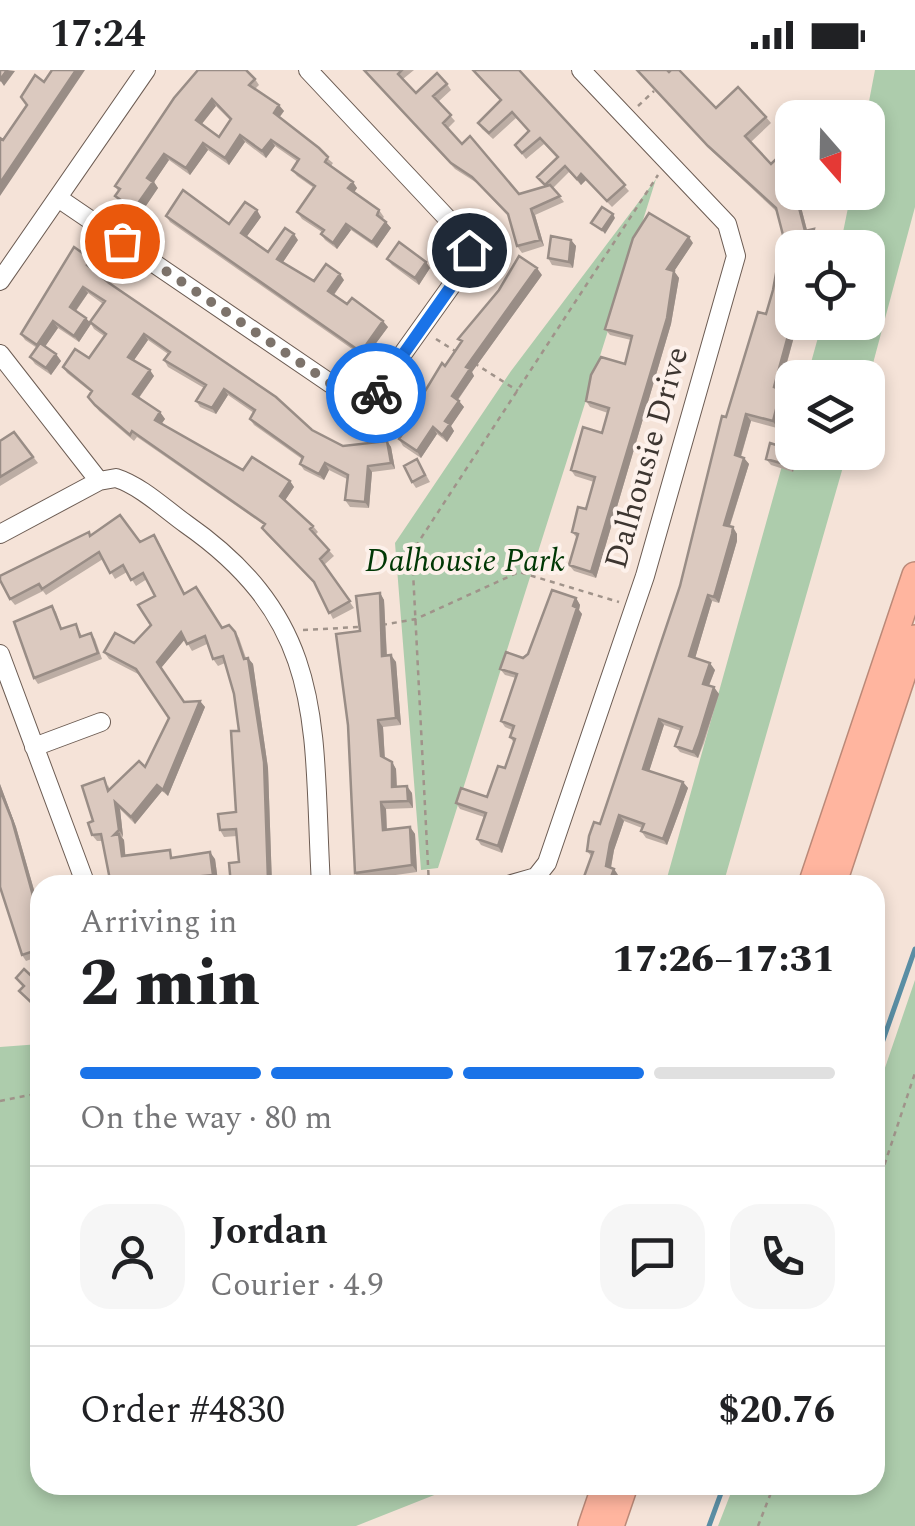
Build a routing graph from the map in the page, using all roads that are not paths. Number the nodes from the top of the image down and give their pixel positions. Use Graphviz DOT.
graph roads {
  1 [pos="146,70"];
  2 [pos="308,70"];
  3 [pos="581,70"];
  4 [pos="58,198"];
  5 [pos="0,281"];
  6 [pos="0,354"];
  7 [pos="99,481"];
  8 [pos="0,534"];
  9 [pos="915,574"];
  10 [pos="915,638"];
  11 [pos="0,654"];
  12 [pos="100,722"];
  13 [pos="34,747"];
  14 [pos="82,875"];
  15 [pos="321,875"];
  16 [pos="538,875"];
  17 [pos="815,875"];
  18 [pos="836,875"];
  19 [pos="602,1495"];
  20 [pos="622,1495"];
  21 [pos="591,1526"];
  22 [pos="611,1526"];
  1 -- 4 [label="street"];
  2 -- 4 [label="street"];
  3 -- 16 [label="street, Dalhousie Drive"];
  4 -- 5 [label="street"];
  6 -- 7 [label="street"];
  7 -- 8 [label="street"];
  7 -- 15 [label="street"];
  9 -- 17 [label="highway"];
  10 -- 18 [label="highway"];
  11 -- 13 [label="street"];
  12 -- 13 [label="street"];
  13 -- 14 [label="street"];
  19 -- 21 [label="highway"];
  20 -- 22 [label="highway"];
}
